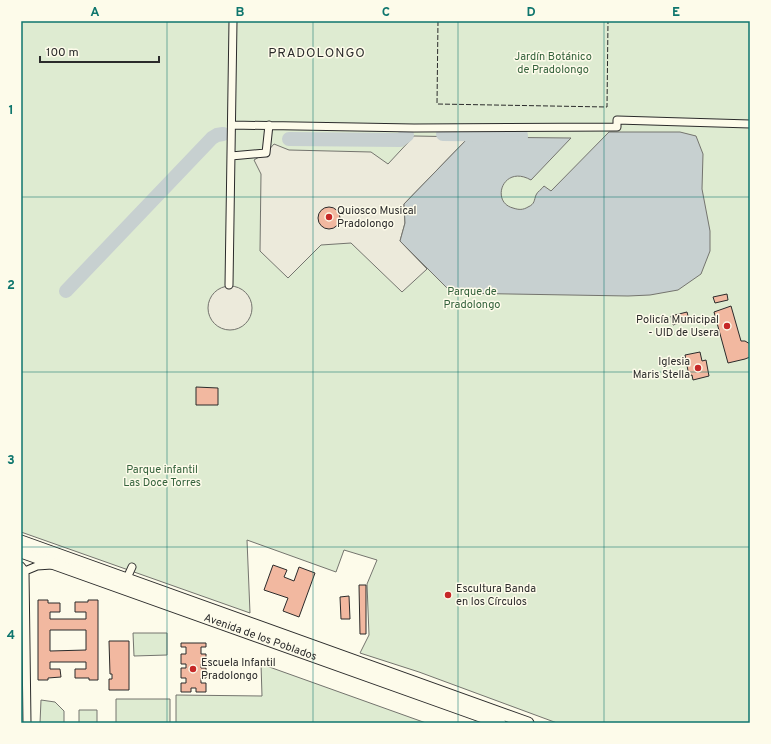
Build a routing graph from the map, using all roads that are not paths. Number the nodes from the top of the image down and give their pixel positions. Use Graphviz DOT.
graph roads {
  1 [pos="233,21"];
  2 [pos="269,124"];
  3 [pos="750,124"];
  4 [pos="232,125"];
  5 [pos="231,156"];
  6 [pos="229,285"];
  7 [pos="25,548"];
  8 [pos="62,566"];
  9 [pos="132,567"];
  10 [pos="26,568"];
  11 [pos="127,578"];
  12 [pos="27,723"];
  13 [pos="500,723"];
  14 [pos="528,723"];
  1 -- 4 [label="street"];
  2 -- 3 [label="street"];
  2 -- 4 [label="street"];
  2 -- 5 [label="street"];
  4 -- 5 [label="street"];
  5 -- 6 [label="street"];
  7 -- 8 [label="main road, Avenida de los Poblados"];
  7 -- 10 [label="street"];
  7 -- 11 [label="main road, Avenida de los Poblados"];
  8 -- 10 [label="street"];
  8 -- 13 [label="main road, Avenida de los Poblados"];
  9 -- 11 [label="street"];
  10 -- 12 [label="street"];
  11 -- 14 [label="main road, Avenida de los Poblados"];
}
